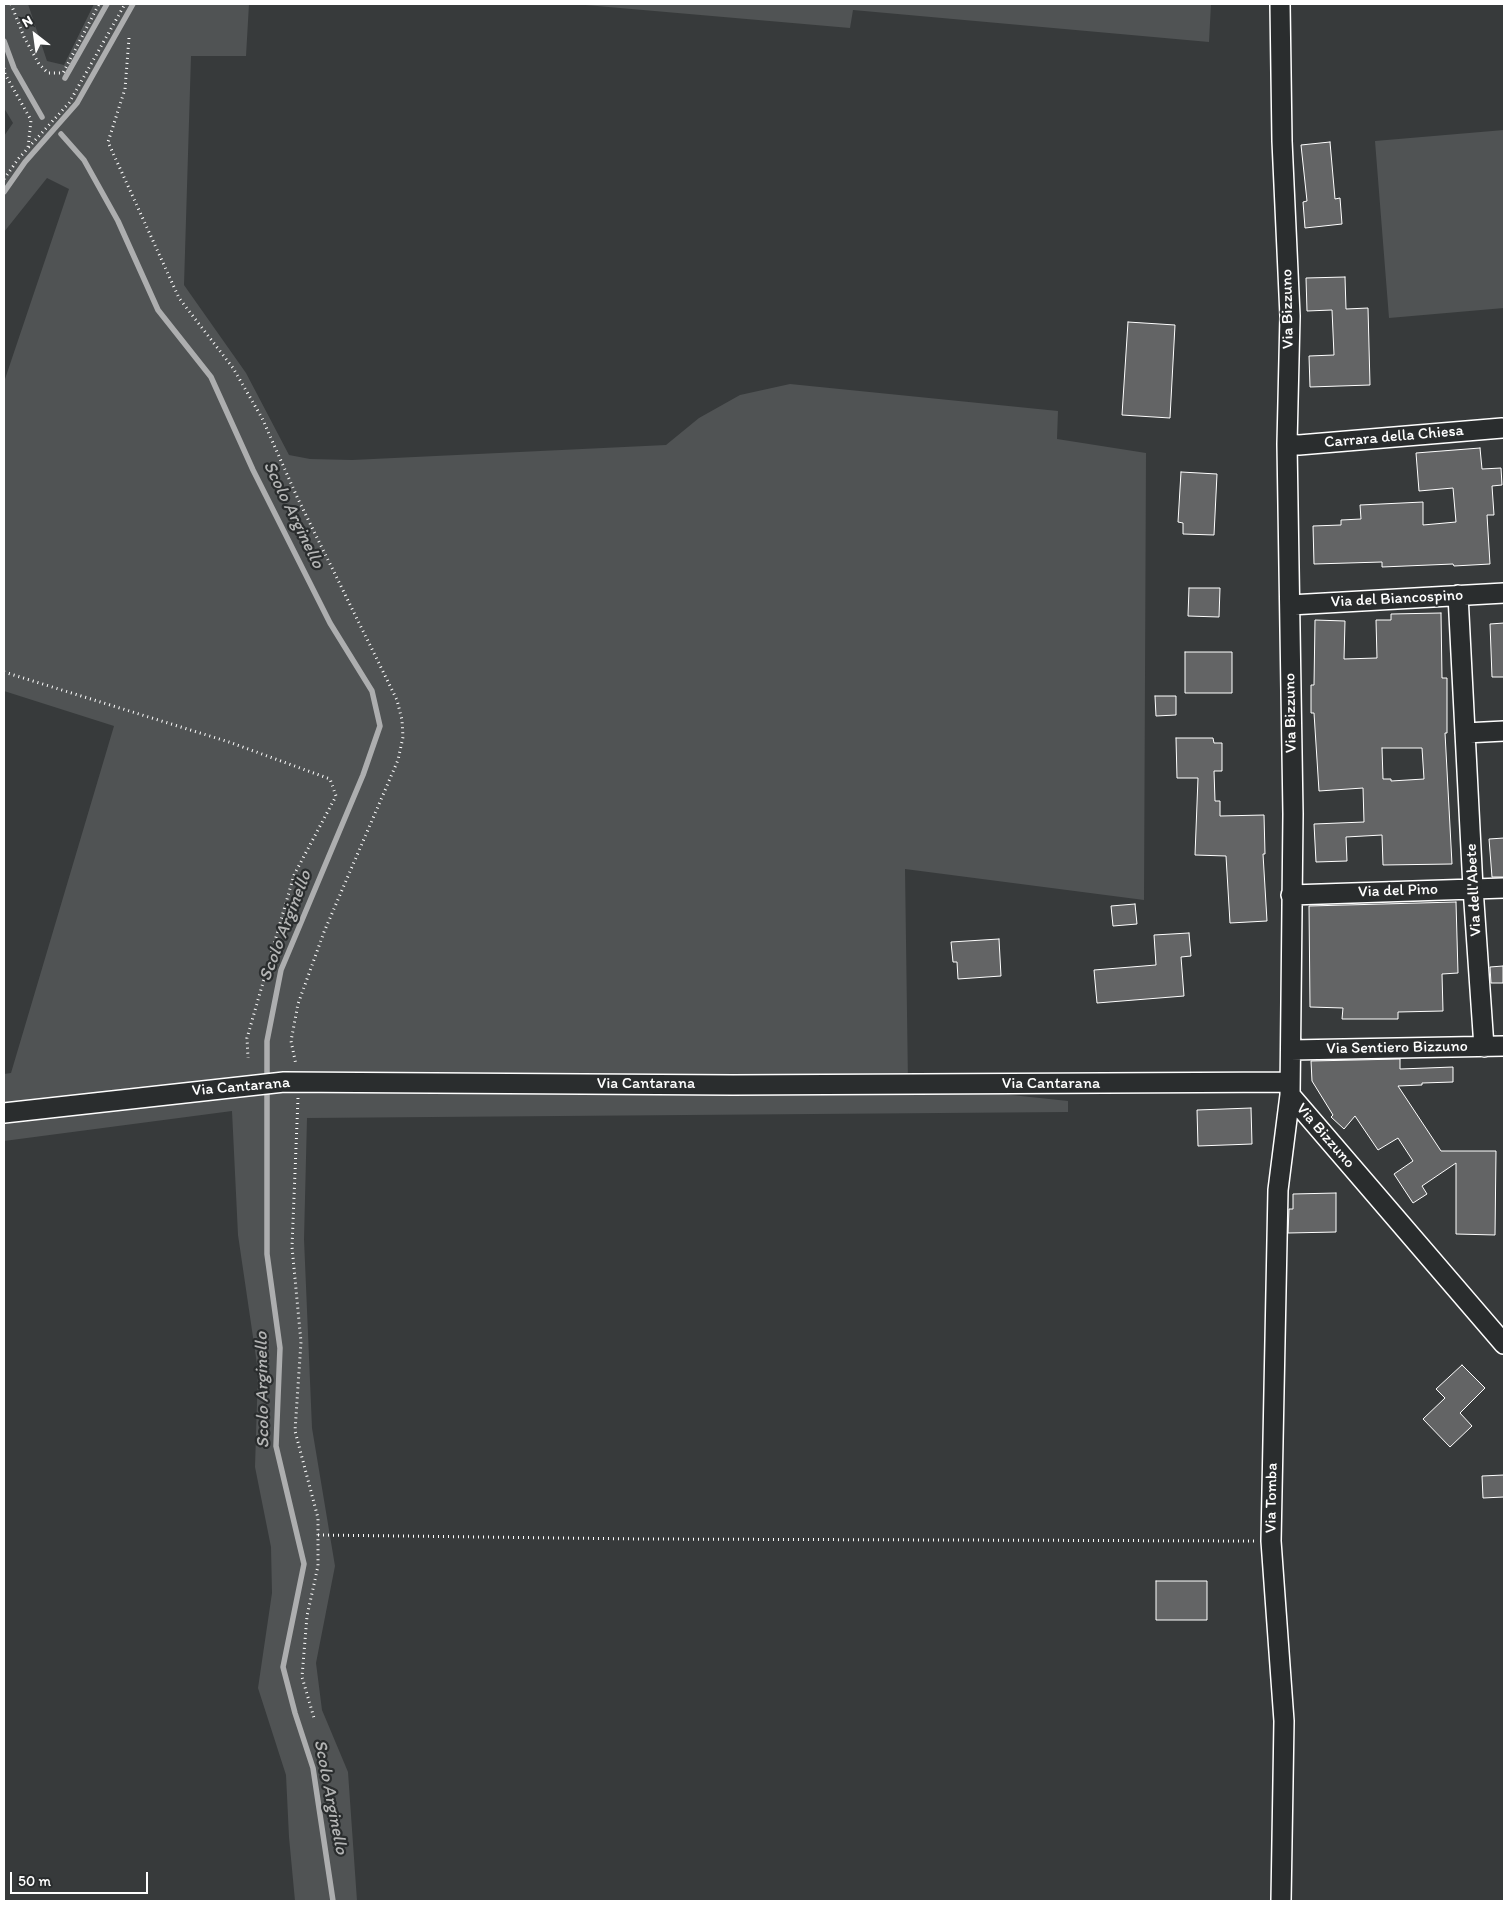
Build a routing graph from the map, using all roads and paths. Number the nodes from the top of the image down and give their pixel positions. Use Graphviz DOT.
graph roads {
  1 [pos="11,4"];
  2 [pos="99,4"];
  3 [pos="125,4"];
  4 [pos="1280,4"];
  5 [pos="129,38"];
  6 [pos="4,68"];
  7 [pos="27,149"];
  8 [pos="4,178"];
  9 [pos="1502,428"];
  10 [pos="1287,444"];
  11 [pos="1504,593"];
  12 [pos="1458,595"];
  13 [pos="1290,605"];
  14 [pos="4,672"];
  15 [pos="1504,731"];
  16 [pos="1465,733"];
  17 [pos="1473,888"];
  18 [pos="1504,888"];
  19 [pos="1291,895"];
  20 [pos="1504,1046"];
  21 [pos="1484,1047"];
  22 [pos="1291,1050"];
  23 [pos="248,1058"];
  24 [pos="299,1082"];
  25 [pos="1290,1089"];
  26 [pos="4,1113"];
  27 [pos="1504,1344"];
  28 [pos="318,1535"];
  29 [pos="1271,1541"];
  30 [pos="314,1718"];
  31 [pos="1281,1901"];
  1 -- 2 [label="path"];
  3 -- 7 [label="path"];
  4 -- 10 [label="street, Via Bizzuno"];
  5 -- 24 [label="path"];
  6 -- 7 [label="path"];
  7 -- 8 [label="path"];
  9 -- 10 [label="street, Carrara della Chiesa"];
  10 -- 13 [label="street, Via Bizzuno"];
  11 -- 12 [label="street, Via del Biancospino"];
  12 -- 13 [label="street, Via del Biancospino"];
  12 -- 16 [label="street, Via dell'Abete"];
  13 -- 19 [label="street, Via Bizzuno"];
  14 -- 23 [label="path"];
  15 -- 16 [label="street"];
  16 -- 17 [label="street, Via dell'Abete"];
  17 -- 18 [label="street, Via del Pino"];
  17 -- 19 [label="street, Via del Pino"];
  17 -- 21 [label="street, Via dell'Abete"];
  19 -- 22 [label="street, Via Bizzuno"];
  20 -- 21 [label="street, Via Sentiero Bizzuno"];
  21 -- 22 [label="street, Via Sentiero Bizzuno"];
  22 -- 25 [label="street, Via Bizzuno"];
  24 -- 25 [label="street, Via Cantarana"];
  24 -- 26 [label="street, Via Cantarana"];
  24 -- 28 [label="path"];
  25 -- 27 [label="street, Via Bizzuno"];
  25 -- 29 [label="street, Via Tomba"];
  28 -- 29 [label="path"];
  28 -- 30 [label="path"];
  29 -- 31 [label="street, Via Tomba"];
}
